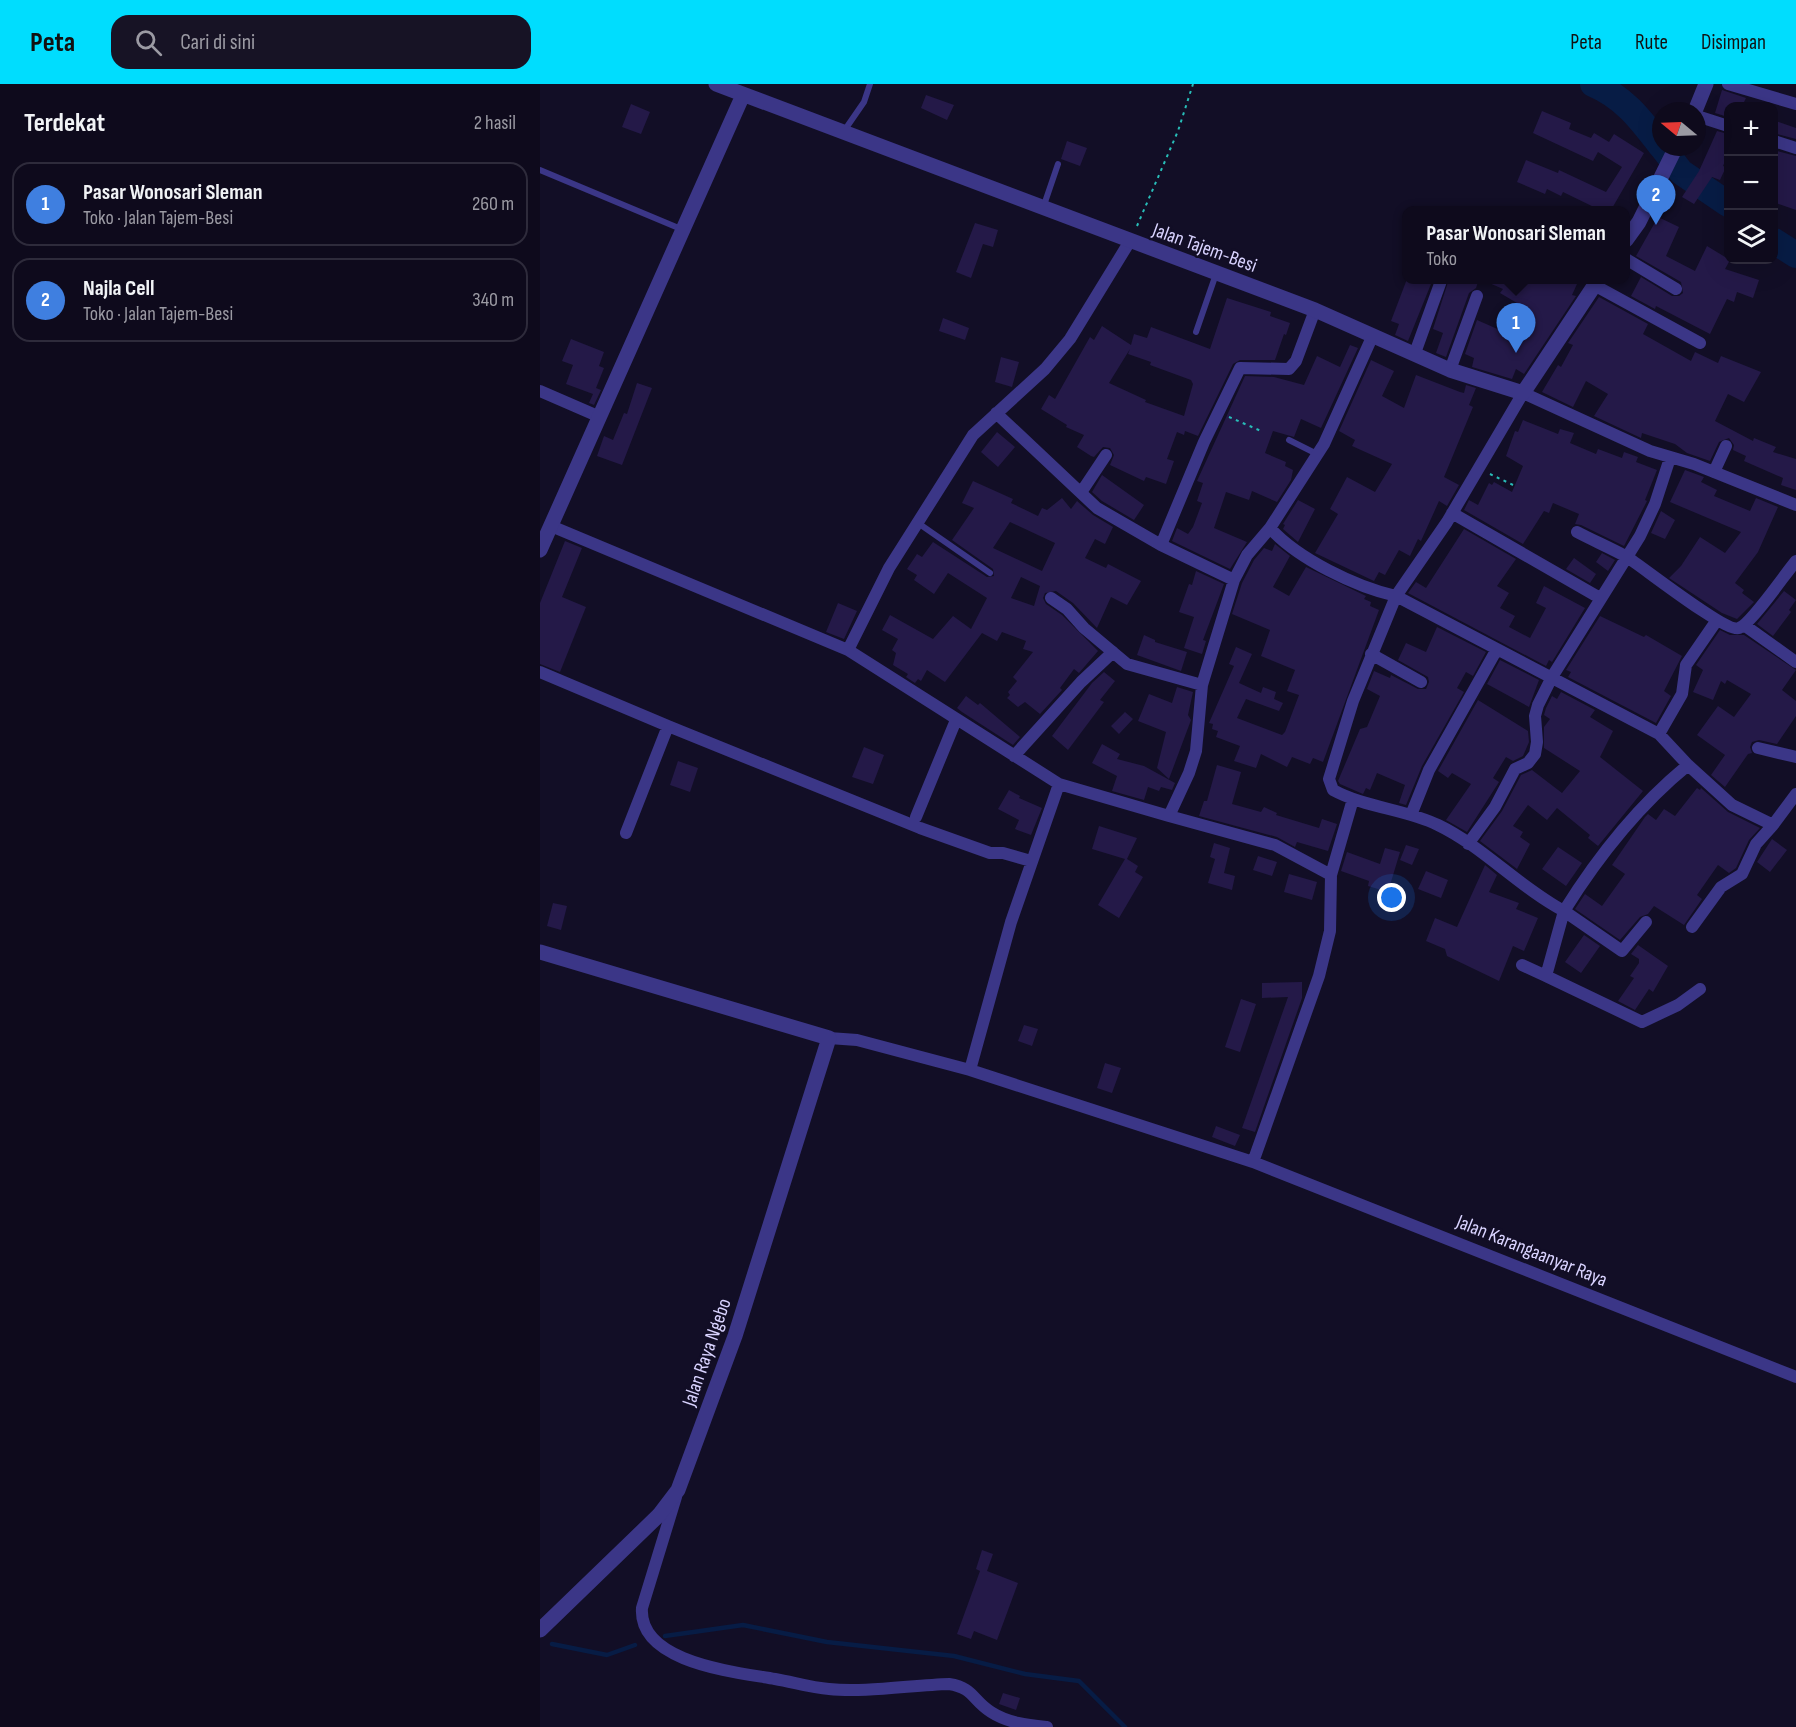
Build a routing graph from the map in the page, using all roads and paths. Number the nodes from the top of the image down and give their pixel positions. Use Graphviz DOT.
graph roads {
  1 [pos="716,84"];
  2 [pos="870,84"];
  3 [pos="1193,84"];
  4 [pos="1706,84"];
  5 [pos="1728,84"];
  6 [pos="743,95"];
  7 [pos="1699,102"];
  8 [pos="1796,104"];
  9 [pos="1706,119"];
  10 [pos="1724,125"];
  11 [pos="843,132"];
  12 [pos="1778,143"];
  13 [pos="1796,148"];
  14 [pos="1672,156"];
  15 [pos="1058,164"];
  16 [pos="540,170"];
  17 [pos="1042,208"];
  18 [pos="681,230"];
  19 [pos="1630,233"];
  20 [pos="1130,241"];
  21 [pos="1630,262"];
  22 [pos="1217,273"];
  23 [pos="1440,284"];
  24 [pos="1595,284"];
  25 [pos="1599,284"];
  26 [pos="1676,289"];
  27 [pos="1477,296"];
  28 [pos="1316,310"];
  29 [pos="1196,332"];
  30 [pos="1373,335"];
  31 [pos="1700,343"];
  32 [pos="1415,353"];
  33 [pos="1450,370"];
  34 [pos="540,391"];
  35 [pos="1523,393"];
  36 [pos="1218,413"];
  37 [pos="996,414"];
  38 [pos="600,417"];
  39 [pos="1261,431"];
  40 [pos="1290,440"];
  41 [pos="1726,446"];
  42 [pos="1317,454"];
  43 [pos="1106,455"];
  44 [pos="1670,458"];
  45 [pos="1480,469"];
  46 [pos="1714,472"];
  47 [pos="1513,486"];
  48 [pos="1082,491"];
  49 [pos="1796,505"];
  50 [pos="1452,513"];
  51 [pos="917,523"];
  52 [pos="551,525"];
  53 [pos="1270,528"];
  54 [pos="1577,532"];
  55 [pos="1161,545"];
  56 [pos="540,550"];
  57 [pos="1627,558"];
  58 [pos="1796,561"];
  59 [pos="990,573"];
  60 [pos="1234,580"];
  61 [pos="1396,596"];
  62 [pos="1051,598"];
  63 [pos="1600,598"];
  64 [pos="1717,620"];
  65 [pos="1744,625"];
  66 [pos="1497,649"];
  67 [pos="848,650"];
  68 [pos="1113,652"];
  69 [pos="1371,654"];
  70 [pos="1796,662"];
  71 [pos="540,672"];
  72 [pos="1552,677"];
  73 [pos="1421,682"];
  74 [pos="1202,685"];
  75 [pos="956,720"];
  76 [pos="668,726"];
  77 [pos="1659,734"];
  78 [pos="1758,748"];
  79 [pos="1014,756"];
  80 [pos="1796,757"];
  81 [pos="1688,765"];
  82 [pos="1059,783"];
  83 [pos="1796,794"];
  84 [pos="1353,800"];
  85 [pos="1411,815"];
  86 [pos="1169,816"];
  87 [pos="916,817"];
  88 [pos="1773,825"];
  89 [pos="627,833"];
  90 [pos="1468,844"];
  91 [pos="1031,861"];
  92 [pos="1331,875"];
  93 [pos="1564,911"];
  94 [pos="1646,922"];
  95 [pos="1692,927"];
  96 [pos="540,952"];
  97 [pos="1522,966"];
  98 [pos="1546,976"];
  99 [pos="1700,989"];
  100 [pos="829,1038"];
  101 [pos="970,1070"];
  102 [pos="1253,1162"];
  103 [pos="1796,1377"];
  104 [pos="678,1490"];
  105 [pos="540,1630"];
  106 [pos="1047,1727"];
  1 -- 6 [label="street, Jalan Tajem-Besi"];
  2 -- 11 [label="lane"];
  3 -- 20 [label="path"];
  4 -- 7 [label="street"];
  5 -- 8 [label="street"];
  6 -- 11 [label="street, Jalan Tajem-Besi"];
  6 -- 18 [label="street"];
  9 -- 10 [label="street"];
  11 -- 17 [label="street, Jalan Tajem-Besi"];
  12 -- 13 [label="street"];
  14 -- 19 [label="street"];
  15 -- 17 [label="lane"];
  16 -- 18 [label="lane"];
  17 -- 20 [label="street, Jalan Tajem-Besi"];
  18 -- 38 [label="street"];
  20 -- 22 [label="street, Jalan Tajem-Besi"];
  20 -- 37 [label="street"];
  21 -- 26 [label="street"];
  22 -- 28 [label="street, Jalan Tajem-Besi"];
  22 -- 29 [label="lane"];
  23 -- 32 [label="street"];
  24 -- 35 [label="street"];
  25 -- 31 [label="street"];
  27 -- 33 [label="street"];
  28 -- 30 [label="street, Jalan Tajem-Besi"];
  28 -- 36 [label="street"];
  30 -- 32 [label="street, Jalan Tajem-Besi"];
  30 -- 42 [label="street"];
  32 -- 33 [label="street, Jalan Tajem-Besi"];
  33 -- 35 [label="street, Jalan Tajem-Besi"];
  34 -- 38 [label="street"];
  35 -- 44 [label="street"];
  35 -- 45 [label="street"];
  36 -- 39 [label="path"];
  36 -- 55 [label="street"];
  37 -- 48 [label="street"];
  37 -- 51 [label="street"];
  38 -- 52 [label="street"];
  40 -- 42 [label="lane"];
  41 -- 46 [label="street"];
  42 -- 53 [label="street"];
  43 -- 48 [label="street"];
  44 -- 46 [label="street"];
  44 -- 57 [label="street"];
  45 -- 47 [label="path"];
  45 -- 50 [label="street"];
  46 -- 49 [label="street"];
  48 -- 55 [label="street"];
  50 -- 61 [label="street"];
  50 -- 63 [label="street"];
  51 -- 59 [label="lane"];
  51 -- 67 [label="street"];
  52 -- 56 [label="street"];
  52 -- 67 [label="street"];
  53 -- 60 [label="street"];
  53 -- 61 [label="street"];
  54 -- 57 [label="street"];
  55 -- 60 [label="street"];
  57 -- 63 [label="street"];
  57 -- 64 [label="street"];
  58 -- 65 [label="street"];
  60 -- 74 [label="street"];
  61 -- 66 [label="street"];
  61 -- 69 [label="street"];
  62 -- 68 [label="street"];
  63 -- 72 [label="street"];
  64 -- 65 [label="street"];
  64 -- 77 [label="street"];
  65 -- 70 [label="street"];
  66 -- 72 [label="street"];
  66 -- 85 [label="street"];
  67 -- 75 [label="street"];
  68 -- 74 [label="street"];
  68 -- 79 [label="street"];
  69 -- 73 [label="street"];
  69 -- 84 [label="street"];
  71 -- 76 [label="street"];
  72 -- 77 [label="street"];
  72 -- 90 [label="street"];
  74 -- 86 [label="street"];
  75 -- 79 [label="street"];
  75 -- 87 [label="street"];
  76 -- 89 [label="street"];
  76 -- 91 [label="street"];
  77 -- 81 [label="street"];
  78 -- 80 [label="street"];
  79 -- 82 [label="street"];
  81 -- 88 [label="street"];
  81 -- 93 [label="street"];
  82 -- 86 [label="street"];
  82 -- 91 [label="street"];
  83 -- 88 [label="street"];
  84 -- 85 [label="street"];
  84 -- 92 [label="street"];
  85 -- 90 [label="street"];
  86 -- 92 [label="street"];
  88 -- 95 [label="street"];
  90 -- 93 [label="street"];
  91 -- 101 [label="street"];
  92 -- 102 [label="street"];
  93 -- 94 [label="street"];
  93 -- 98 [label="street"];
  96 -- 100 [label="street"];
  97 -- 98 [label="street"];
  98 -- 99 [label="street"];
  100 -- 101 [label="street, Jalan Karangaanyar Raya"];
  100 -- 104 [label="street, Jalan Raya Ngebo"];
  101 -- 102 [label="street, Jalan Karangaanyar Raya"];
  102 -- 103 [label="street, Jalan Karangaanyar Raya"];
  104 -- 105 [label="street, Jalan Raya Ngebo"];
  104 -- 106 [label="street"];
}
